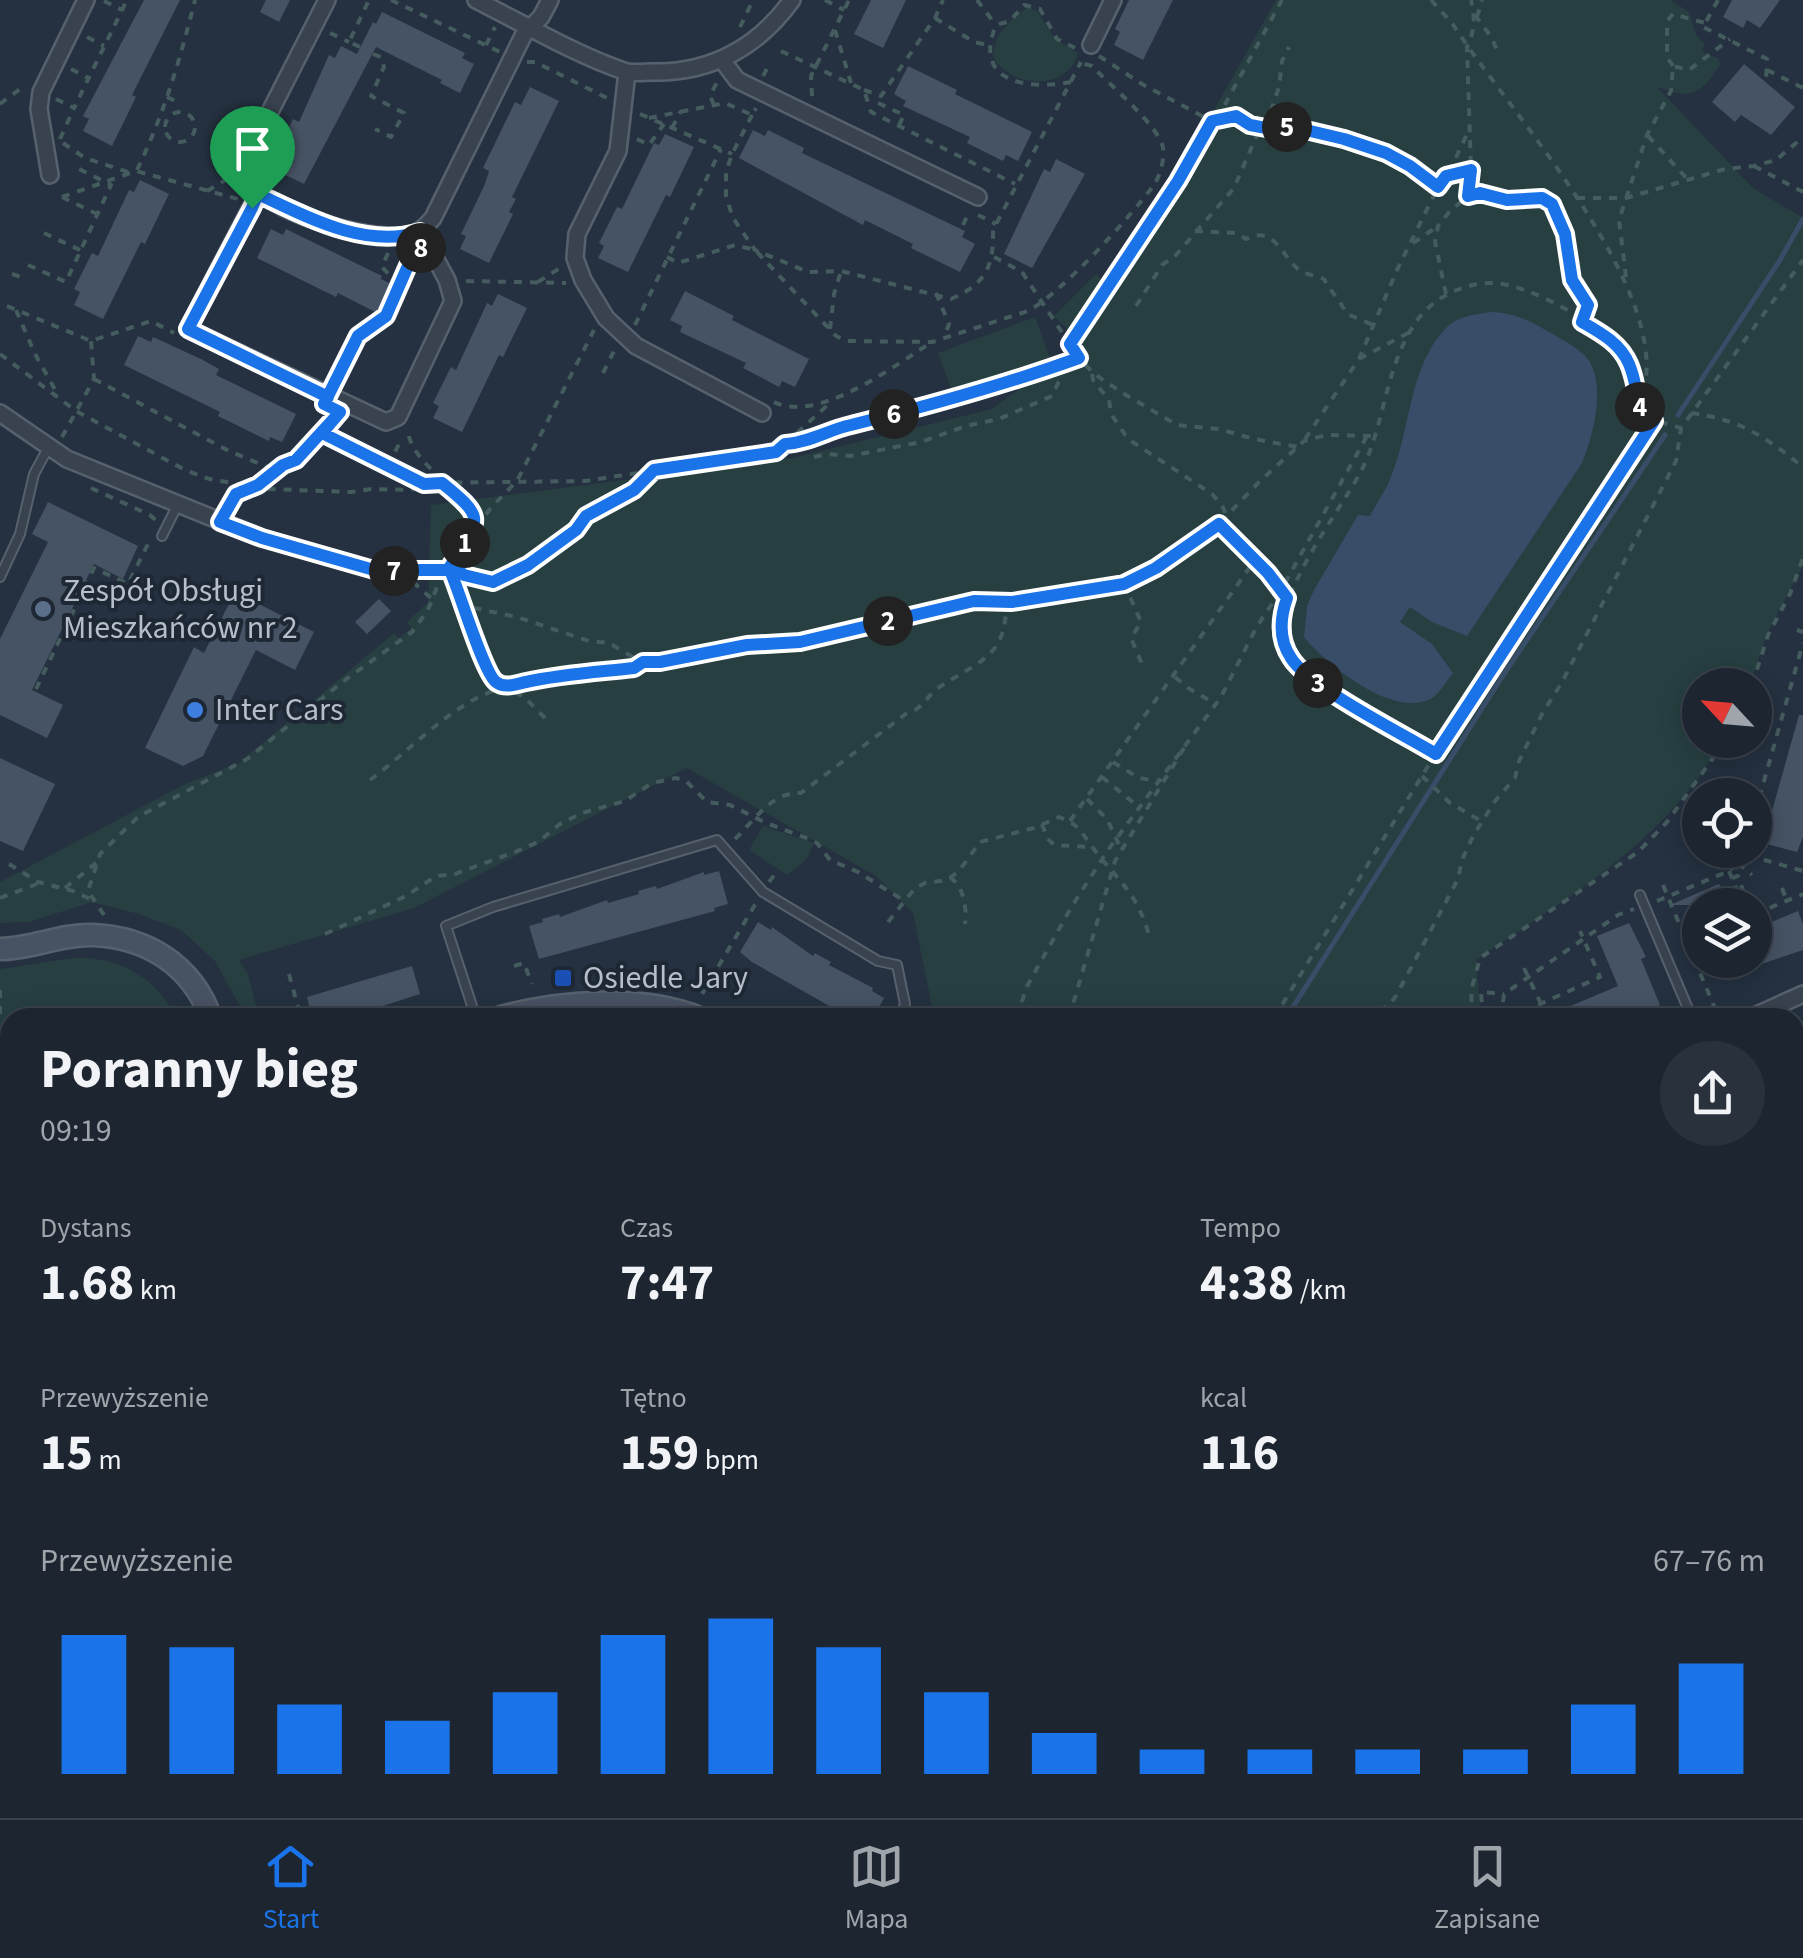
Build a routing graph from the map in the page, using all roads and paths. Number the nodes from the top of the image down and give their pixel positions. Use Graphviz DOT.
graph roads {
  1 [pos="86,0"];
  2 [pos="127,0"];
  3 [pos="195,0"];
  4 [pos="327,0"];
  5 [pos="368,0"];
  6 [pos="391,0"];
  7 [pos="412,0"];
  8 [pos="476,0"];
  9 [pos="550,0"];
  10 [pos="792,0"];
  11 [pos="825,0"];
  12 [pos="849,0"];
  13 [pos="943,0"];
  14 [pos="977,0"];
  15 [pos="1113,0"];
  16 [pos="1282,0"];
  17 [pos="1431,0"];
  18 [pos="1471,0"];
  19 [pos="1482,0"];
  20 [pos="1718,0"];
  21 [pos="104,2"];
  22 [pos="408,7"];
  23 [pos="122,10"];
  24 [pos="844,10"];
  25 [pos="1475,16"];
  26 [pos="935,18"];
  27 [pos="1706,23"];
  28 [pos="496,24"];
  29 [pos="996,25"];
  30 [pos="531,27"];
  31 [pos="834,30"];
  32 [pos="326,31"];
  33 [pos="86,37"];
  34 [pos="1730,38"];
  35 [pos="349,42"];
  36 [pos="486,45"];
  37 [pos="988,45"];
  38 [pos="1090,45"];
  39 [pos="104,46"];
  40 [pos="360,47"];
  41 [pos="1289,47"];
  42 [pos="1467,47"];
  43 [pos="781,51"];
  44 [pos="503,53"];
  45 [pos="1498,53"];
  46 [pos="373,54"];
  47 [pos="521,62"];
  48 [pos="1081,62"];
  49 [pos="724,64"];
  50 [pos="1672,66"];
  51 [pos="816,67"];
  52 [pos="70,70"];
  53 [pos="1767,70"];
  54 [pos="627,72"];
  55 [pos="88,78"];
  56 [pos="1071,82"];
  57 [pos="1766,82"];
  58 [pos="851,83"];
  59 [pos="1803,88"];
  60 [pos="864,90"];
  61 [pos="167,96"];
  62 [pos="879,100"];
  63 [pos="61,102"];
  64 [pos="177,102"];
  65 [pos="725,103"];
  66 [pos="714,105"];
  67 [pos="624,106"];
  68 [pos="74,108"];
  69 [pos="681,111"];
  70 [pos="873,112"];
  71 [pos="806,113"];
  72 [pos="752,115"];
  73 [pos="649,118"];
  74 [pos="164,120"];
  75 [pos="1215,120"];
  76 [pos="636,123"];
  77 [pos="664,124"];
  78 [pos="899,126"];
  79 [pos="375,128"];
  80 [pos="672,128"];
  81 [pos="1264,128"];
  82 [pos="1470,128"];
  83 [pos="1648,135"];
  84 [pos="1803,137"];
  85 [pos="629,147"];
  86 [pos="721,150"];
  87 [pos="732,154"];
  88 [pos="1754,166"];
  89 [pos="77,168"];
  90 [pos="1471,170"];
  91 [pos="133,172"];
  92 [pos="50,175"];
  93 [pos="1446,176"];
  94 [pos="1689,181"];
  95 [pos="105,182"];
  96 [pos="1016,185"];
  97 [pos="1438,187"];
  98 [pos="1803,192"];
  99 [pos="978,196"];
  100 [pos="1468,196"];
  101 [pos="1574,197"];
  102 [pos="1626,198"];
  103 [pos="255,200"];
  104 [pos="97,214"];
  105 [pos="1438,226"];
  106 [pos="1195,231"];
  107 [pos="44,233"];
  108 [pos="424,238"];
  109 [pos="1411,244"];
  110 [pos="391,246"];
  111 [pos="81,250"];
  112 [pos="755,250"];
  113 [pos="994,257"];
  114 [pos="667,258"];
  115 [pos="1803,260"];
  116 [pos="28,264"];
  117 [pos="841,270"];
  118 [pos="12,274"];
  119 [pos="21,277"];
  120 [pos="584,280"];
  121 [pos="461,281"];
  122 [pos="1627,284"];
  123 [pos="399,286"];
  124 [pos="936,293"];
  125 [pos="1446,294"];
  126 [pos="1042,304"];
  127 [pos="7,306"];
  128 [pos="1136,306"];
  129 [pos="16,310"];
  130 [pos="159,315"];
  131 [pos="622,321"];
  132 [pos="1582,322"];
  133 [pos="155,323"];
  134 [pos="598,326"];
  135 [pos="1375,326"];
  136 [pos="632,329"];
  137 [pos="830,329"];
  138 [pos="1411,331"];
  139 [pos="641,335"];
  140 [pos="180,336"];
  141 [pos="358,336"];
  142 [pos="944,336"];
  143 [pos="91,341"];
  144 [pos="371,342"];
  145 [pos="932,342"];
  146 [pos="617,344"];
  147 [pos="1070,344"];
  148 [pos="0,354"];
  149 [pos="1079,358"];
  150 [pos="1359,360"];
  151 [pos="1058,365"];
  152 [pos="1091,371"];
  153 [pos="602,372"];
  154 [pos="94,379"];
  155 [pos="328,397"];
  156 [pos="60,398"];
  157 [pos="835,399"];
  158 [pos="1638,405"];
  159 [pos="766,406"];
  160 [pos="76,412"];
  161 [pos="0,413"];
  162 [pos="1691,413"];
  163 [pos="1654,421"];
  164 [pos="1680,428"];
  165 [pos="62,433"];
  166 [pos="322,433"];
  167 [pos="409,436"];
  168 [pos="1370,436"];
  169 [pos="1304,441"];
  170 [pos="400,442"];
  171 [pos="785,444"];
  172 [pos="1298,447"];
  173 [pos="48,448"];
  174 [pos="814,456"];
  175 [pos="283,465"];
  176 [pos="388,466"];
  177 [pos="1803,467"];
  178 [pos="654,470"];
  179 [pos="517,482"];
  180 [pos="428,483"];
  181 [pos="442,483"];
  182 [pos="254,486"];
  183 [pos="88,487"];
  184 [pos="177,506"];
  185 [pos="1227,517"];
  186 [pos="220,522"];
  187 [pos="158,523"];
  188 [pos="1219,524"];
  189 [pos="474,532"];
  190 [pos="162,536"];
  191 [pos="151,538"];
  192 [pos="262,538"];
  193 [pos="1803,558"];
  194 [pos="1255,560"];
  195 [pos="449,568"];
  196 [pos="401,571"];
  197 [pos="0,577"];
  198 [pos="1124,584"];
  199 [pos="1281,590"];
  200 [pos="460,595"];
  201 [pos="1287,598"];
  202 [pos="433,600"];
  203 [pos="1012,602"];
  204 [pos="1803,643"];
  205 [pos="643,662"];
  206 [pos="1142,664"];
  207 [pos="1757,668"];
  208 [pos="1175,677"];
  209 [pos="506,686"];
  210 [pos="36,689"];
  211 [pos="1216,704"];
  212 [pos="549,722"];
  213 [pos="1188,742"];
  214 [pos="1436,754"];
  215 [pos="1713,758"];
  216 [pos="1112,762"];
  217 [pos="1422,776"];
  218 [pos="1102,777"];
  219 [pos="1765,778"];
  220 [pos="370,780"];
  221 [pos="1158,781"];
  222 [pos="1087,798"];
  223 [pos="1140,808"];
  224 [pos="756,818"];
  225 [pos="1070,822"];
  226 [pos="1131,822"];
  227 [pos="1482,822"];
  228 [pos="1042,824"];
  229 [pos="1118,839"];
  230 [pos="1092,846"];
  231 [pos="1120,847"];
  232 [pos="725,849"];
  233 [pos="1103,859"];
  234 [pos="1116,860"];
  235 [pos="1772,861"];
  236 [pos="96,863"];
  237 [pos="9,864"];
  238 [pos="1732,868"];
  239 [pos="1743,868"];
  240 [pos="1113,869"];
  241 [pos="778,870"];
  242 [pos="1729,871"];
  243 [pos="1803,872"];
  244 [pos="1752,876"];
  245 [pos="950,877"];
  246 [pos="40,883"];
  247 [pos="1663,885"];
  248 [pos="1737,888"];
  249 [pos="1782,888"];
  250 [pos="63,889"];
  251 [pos="763,892"];
  252 [pos="1803,894"];
  253 [pos="1640,896"];
  254 [pos="1668,897"];
  255 [pos="0,898"];
  256 [pos="90,899"];
  257 [pos="903,900"];
  258 [pos="1787,901"];
  259 [pos="1644,905"];
  260 [pos="1772,907"];
  261 [pos="104,915"];
  262 [pos="888,922"];
  263 [pos="965,924"];
  264 [pos="1580,931"];
  265 [pos="325,934"];
  266 [pos="1149,935"];
  267 [pos="1584,939"];
  268 [pos="0,950"];
  269 [pos="514,966"];
  270 [pos="1524,968"];
  271 [pos="289,974"];
  272 [pos="1528,976"];
  273 [pos="532,984"];
  274 [pos="0,990"];
  275 [pos="702,994"];
  276 [pos="1504,994"];
  277 [pos="1803,994"];
  278 [pos="1541,1004"];
  279 [pos="205,1008"];
  280 [pos="298,1008"];
  281 [pos="473,1008"];
  282 [pos="539,1008"];
  283 [pos="668,1008"];
  284 [pos="903,1008"];
  285 [pos="1023,1008"];
  286 [pos="1073,1008"];
  287 [pos="1280,1008"];
  288 [pos="1382,1008"];
  289 [pos="1472,1008"];
  290 [pos="1482,1008"];
  291 [pos="1502,1008"];
  292 [pos="1532,1008"];
  293 [pos="1688,1008"];
  294 [pos="1715,1008"];
  295 [pos="1772,1008"];
  296 [pos="0,1016"];
  1 -- 92 [label="street"];
  2 -- 23 [label="path"];
  3 -- 61 [label="path"];
  4 -- 103 [label="street"];
  5 -- 35 [label="path"];
  6 -- 22 [label="path"];
  7 -- 22 [label="path"];
  8 -- 30 [label="street"];
  9 -- 30 [label="street"];
  10 -- 49 [label="street"];
  11 -- 24 [label="path"];
  12 -- 24 [label="path"];
  13 -- 26 [label="path"];
  14 -- 29 [label="path"];
  15 -- 38 [label="street"];
  16 -- 75 [label="path"];
  17 -- 42 [label="path"];
  18 -- 25 [label="path"];
  19 -- 25 [label="path"];
  20 -- 27 [label="path"];
  21 -- 23 [label="path"];
  22 -- 36 [label="path"];
  23 -- 39 [label="path"];
  24 -- 31 [label="path"];
  25 -- 42 [label="path"];
  25 -- 45 [label="path"];
  26 -- 37 [label="path"];
  26 -- 62 [label="path"];
  27 -- 34 [label="path"];
  27 -- 50 [label="path"];
  28 -- 36 [label="path"];
  29 -- 37 [label="path"];
  29 -- 48 [label="path"];
  30 -- 54 [label="street"];
  30 -- 108 [label="street"];
  31 -- 51 [label="path"];
  31 -- 58 [label="path"];
  32 -- 35 [label="path"];
  33 -- 39 [label="path"];
  34 -- 50 [label="path"];
  34 -- 53 [label="path"];
  35 -- 40 [label="path"];
  36 -- 44 [label="path"];
  37 -- 56 [label="path"];
  38 -- 75 [label="path"];
  39 -- 55 [label="path"];
  41 -- 81 [label="path"];
  42 -- 82 [label="path"];
  42 -- 101 [label="path"];
  43 -- 51 [label="path"];
  46 -- 79 [label="path"];
  47 -- 67 [label="path"];
  48 -- 56 [label="path"];
  48 -- 126 [label="path"];
  49 -- 54 [label="street"];
  49 -- 66 [label="path"];
  49 -- 71 [label="street"];
  50 -- 83 [label="path"];
  51 -- 58 [label="path"];
  51 -- 71 [label="path"];
  52 -- 55 [label="path"];
  53 -- 57 [label="path"];
  53 -- 59 [label="path"];
  54 -- 67 [label="street"];
  55 -- 68 [label="path"];
  56 -- 96 [label="path"];
  58 -- 60 [label="path"];
  60 -- 62 [label="path"];
  60 -- 70 [label="path"];
  61 -- 64 [label="path"];
  61 -- 74 [label="path"];
  62 -- 70 [label="path"];
  62 -- 78 [label="path"];
  63 -- 68 [label="path"];
  65 -- 66 [label="path"];
  66 -- 69 [label="path"];
  67 -- 120 [label="street"];
  68 -- 91 [label="path"];
  69 -- 73 [label="path"];
  69 -- 80 [label="path"];
  70 -- 78 [label="path"];
  71 -- 99 [label="street"];
  72 -- 87 [label="path"];
  73 -- 76 [label="path"];
  73 -- 77 [label="path"];
  74 -- 74 [label="path"];
  74 -- 91 [label="path"];
  75 -- 81 [label="path"];
  75 -- 147 [label="path"];
  77 -- 80 [label="path"];
  77 -- 85 [label="path"];
  78 -- 96 [label="path"];
  80 -- 86 [label="path"];
  81 -- 97 [label="path"];
  81 -- 106 [label="path"];
  82 -- 90 [label="path"];
  82 -- 93 [label="path"];
  83 -- 94 [label="path"];
  83 -- 102 [label="path"];
  84 -- 88 [label="path"];
  86 -- 87 [label="path"];
  86 -- 114 [label="path"];
  87 -- 112 [label="path"];
  88 -- 94 [label="path"];
  88 -- 98 [label="path"];
  89 -- 95 [label="path"];
  90 -- 93 [label="path"];
  90 -- 100 [label="path"];
  91 -- 95 [label="path"];
  91 -- 103 [label="path"];
  93 -- 97 [label="path"];
  94 -- 102 [label="path"];
  95 -- 104 [label="path"];
  95 -- 104 [label="path"];
  96 -- 113 [label="path"];
  97 -- 109 [label="path"];
  100 -- 105 [label="path"];
  100 -- 132 [label="path"];
  101 -- 102 [label="path"];
  101 -- 122 [label="path"];
  102 -- 122 [label="path"];
  103 -- 108 [label="street"];
  103 -- 155 [label="street"];
  104 -- 111 [label="path"];
  105 -- 109 [label="path"];
  105 -- 125 [label="path"];
  106 -- 128 [label="path"];
  106 -- 135 [label="path"];
  107 -- 111 [label="path"];
  108 -- 123 [label="path"];
  108 -- 155 [label="street"];
  109 -- 135 [label="path"];
  110 -- 123 [label="path"];
  111 -- 116 [label="path"];
  112 -- 114 [label="path"];
  112 -- 117 [label="path"];
  112 -- 137 [label="path"];
  113 -- 124 [label="path"];
  113 -- 126 [label="path"];
  114 -- 136 [label="path"];
  115 -- 162 [label="path"];
  117 -- 124 [label="path"];
  117 -- 137 [label="path"];
  118 -- 119 [label="path"];
  120 -- 121 [label="path"];
  120 -- 159 [label="street"];
  122 -- 158 [label="path"];
  123 -- 141 [label="path"];
  124 -- 142 [label="path"];
  125 -- 132 [label="path"];
  125 -- 138 [label="path"];
  126 -- 142 [label="path"];
  126 -- 147 [label="path"];
  127 -- 129 [label="path"];
  129 -- 143 [label="path"];
  129 -- 156 [label="path"];
  130 -- 133 [label="path"];
  131 -- 136 [label="path"];
  132 -- 158 [label="path"];
  133 -- 140 [label="path"];
  133 -- 143 [label="path"];
  134 -- 179 [label="path"];
  135 -- 150 [label="path"];
  136 -- 139 [label="path"];
  137 -- 145 [label="path"];
  138 -- 150 [label="path"];
  138 -- 168 [label="path"];
  141 -- 144 [label="path"];
  141 -- 155 [label="path"];
  142 -- 145 [label="path"];
  143 -- 154 [label="path"];
  145 -- 157 [label="path"];
  146 -- 153 [label="path"];
  147 -- 149 [label="path"];
  148 -- 156 [label="path"];
  149 -- 151 [label="path"];
  149 -- 152 [label="path"];
  150 -- 169 [label="path"];
  151 -- 171 [label="path"];
  151 -- 174 [label="path"];
  152 -- 172 [label="path"];
  152 -- 185 [label="path"];
  154 -- 160 [label="path"];
  154 -- 175 [label="path"];
  155 -- 166 [label="path"];
  156 -- 160 [label="path"];
  157 -- 159 [label="path"];
  157 -- 171 [label="path"];
  158 -- 163 [label="path"];
  160 -- 165 [label="path"];
  160 -- 182 [label="path"];
  161 -- 173 [label="street"];
  162 -- 164 [label="path"];
  162 -- 177 [label="path"];
  163 -- 164 [label="path"];
  163 -- 214 [label="path"];
  164 -- 227 [label="path"];
  166 -- 175 [label="path"];
  166 -- 180 [label="path"];
  167 -- 181 [label="path"];
  168 -- 169 [label="path"];
  168 -- 199 [label="path"];
  168 -- 201 [label="path"];
  169 -- 172 [label="path"];
  170 -- 176 [label="path"];
  171 -- 178 [label="path"];
  172 -- 185 [label="path"];
  173 -- 184 [label="street"];
  173 -- 197 [label="lane"];
  175 -- 182 [label="path"];
  178 -- 179 [label="path"];
  178 -- 195 [label="path"];
  179 -- 181 [label="path"];
  179 -- 189 [label="path"];
  180 -- 181 [label="path"];
  180 -- 182 [label="path"];
  181 -- 189 [label="path"];
  182 -- 186 [label="path"];
  183 -- 187 [label="path"];
  184 -- 186 [label="street"];
  184 -- 190 [label="lane"];
  185 -- 188 [label="path"];
  186 -- 192 [label="street"];
  188 -- 194 [label="path"];
  188 -- 198 [label="path"];
  189 -- 195 [label="path"];
  191 -- 210 [label="path"];
  192 -- 196 [label="path"];
  193 -- 207 [label="path"];
  194 -- 199 [label="path"];
  194 -- 208 [label="path"];
  195 -- 196 [label="path"];
  195 -- 200 [label="path"];
  195 -- 202 [label="path"];
  196 -- 202 [label="path"];
  198 -- 203 [label="path"];
  198 -- 206 [label="path"];
  199 -- 201 [label="path"];
  199 -- 211 [label="path"];
  200 -- 205 [label="path"];
  200 -- 209 [label="path"];
  201 -- 214 [label="path"];
  202 -- 236 [label="path"];
  203 -- 205 [label="path"];
  203 -- 224 [label="path"];
  204 -- 219 [label="path"];
  205 -- 209 [label="path"];
  208 -- 211 [label="path"];
  208 -- 216 [label="path"];
  209 -- 212 [label="path"];
  209 -- 220 [label="path"];
  211 -- 213 [label="path"];
  213 -- 221 [label="path"];
  213 -- 234 [label="path"];
  214 -- 217 [label="path"];
  215 -- 289 [label="path"];
  216 -- 218 [label="path"];
  216 -- 221 [label="path"];
  217 -- 227 [label="path"];
  217 -- 287 [label="path"];
  218 -- 222 [label="path"];
  218 -- 223 [label="path"];
  221 -- 223 [label="path"];
  222 -- 225 [label="path"];
  222 -- 229 [label="path"];
  223 -- 226 [label="path"];
  224 -- 232 [label="path"];
  224 -- 257 [label="path"];
  224 -- 265 [label="path"];
  225 -- 228 [label="path"];
  225 -- 230 [label="path"];
  226 -- 229 [label="path"];
  226 -- 231 [label="path"];
  227 -- 288 [label="path"];
  228 -- 230 [label="path"];
  228 -- 245 [label="path"];
  229 -- 231 [label="path"];
  229 -- 233 [label="path"];
  230 -- 233 [label="path"];
  231 -- 234 [label="path"];
  232 -- 251 [label="lane"];
  232 -- 281 [label="lane"];
  233 -- 240 [label="path"];
  233 -- 285 [label="path"];
  234 -- 240 [label="path"];
  235 -- 243 [label="path"];
  236 -- 250 [label="path"];
  236 -- 256 [label="path"];
  237 -- 246 [label="path"];
  238 -- 242 [label="path"];
  239 -- 244 [label="path"];
  240 -- 266 [label="path"];
  240 -- 286 [label="path"];
  241 -- 251 [label="path"];
  242 -- 248 [label="path"];
  242 -- 254 [label="path"];
  245 -- 257 [label="path"];
  245 -- 263 [label="path"];
  246 -- 250 [label="path"];
  246 -- 255 [label="path"];
  247 -- 254 [label="path"];
  249 -- 258 [label="path"];
  250 -- 256 [label="path"];
  251 -- 275 [label="path"];
  251 -- 284 [label="lane"];
  252 -- 258 [label="path"];
  253 -- 259 [label="lane"];
  254 -- 259 [label="path"];
  254 -- 294 [label="path"];
  256 -- 261 [label="path"];
  257 -- 262 [label="path"];
  258 -- 260 [label="path"];
  259 -- 267 [label="path"];
  259 -- 293 [label="lane"];
  264 -- 267 [label="path"];
  267 -- 272 [label="path"];
  267 -- 278 [label="path"];
  268 -- 279 [label="street"];
  269 -- 273 [label="path"];
  270 -- 272 [label="path"];
  271 -- 280 [label="path"];
  272 -- 276 [label="path"];
  272 -- 278 [label="path"];
  274 -- 296 [label="path"];
  276 -- 290 [label="path"];
  276 -- 291 [label="path"];
  277 -- 295 [label="street"];
  278 -- 292 [label="path"];
  282 -- 283 [label="street"];
}
